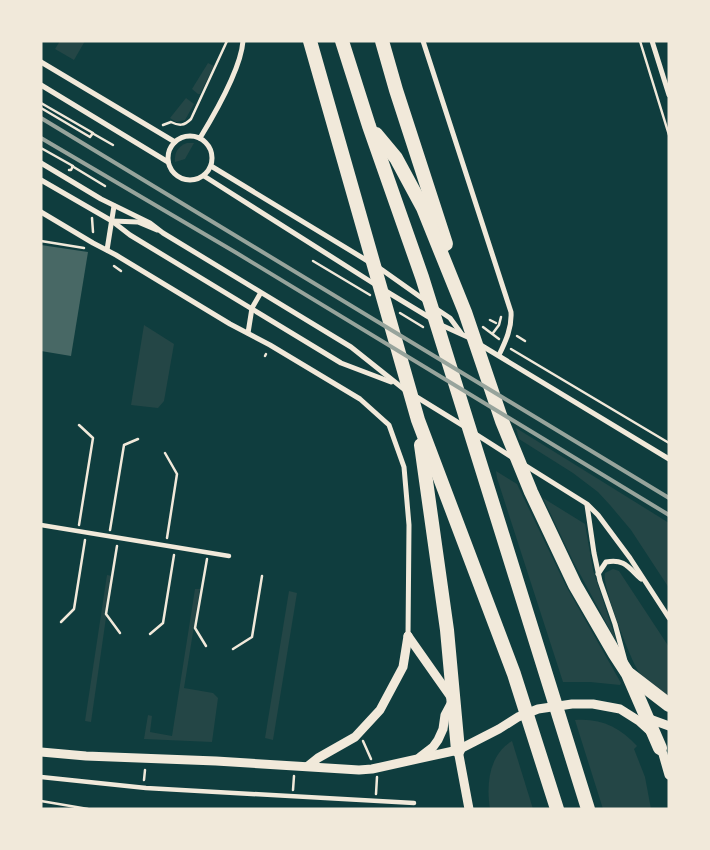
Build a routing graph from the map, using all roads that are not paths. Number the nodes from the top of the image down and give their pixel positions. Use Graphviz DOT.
graph roads {
  1 [pos="244,41"];
  2 [pos="310,41"];
  3 [pos="342,41"];
  4 [pos="382,41"];
  5 [pos="423,41"];
  6 [pos="652,41"];
  7 [pos="41,62"];
  8 [pos="41,85"];
  9 [pos="669,95"];
  10 [pos="369,126"];
  11 [pos="200,138"];
  12 [pos="174,142"];
  13 [pos="168,162"];
  14 [pos="41,164"];
  15 [pos="211,166"];
  16 [pos="204,176"];
  17 [pos="41,180"];
  18 [pos="114,206"];
  19 [pos="41,212"];
  20 [pos="112,221"];
  21 [pos="163,233"];
  22 [pos="107,250"];
  23 [pos="260,294"];
  24 [pos="252,308"];
  25 [pos="465,312"];
  26 [pos="248,333"];
  27 [pos="461,333"];
  28 [pos="499,355"];
  29 [pos="396,384"];
  30 [pos="418,420"];
  31 [pos="650,446"];
  32 [pos="669,454"];
  33 [pos="669,459"];
  34 [pos="587,504"];
  35 [pos="41,525"];
  36 [pos="229,556"];
  37 [pos="598,574"];
  38 [pos="647,585"];
  39 [pos="669,618"];
  40 [pos="408,636"];
  41 [pos="628,674"];
  42 [pos="453,700"];
  43 [pos="669,705"];
  44 [pos="620,709"];
  45 [pos="648,719"];
  46 [pos="669,726"];
  47 [pos="660,748"];
  48 [pos="458,750"];
  49 [pos="41,752"];
  50 [pos="418,759"];
  51 [pos="308,766"];
  52 [pos="669,774"];
  53 [pos="41,777"];
  54 [pos="414,803"];
  55 [pos="469,809"];
  56 [pos="557,809"];
  57 [pos="588,809"];
  1 -- 11 [label="street"];
  2 -- 30 [label="highway"];
  3 -- 10 [label="highway"];
  4 -- 25 [label="highway"];
  5 -- 28 [label="street"];
  6 -- 9 [label="street"];
  7 -- 12 [label="street"];
  8 -- 13 [label="street"];
  10 -- 25 [label="highway"];
  10 -- 57 [label="highway"];
  11 -- 12 [label="street"];
  11 -- 15 [label="street"];
  12 -- 13 [label="street"];
  13 -- 16 [label="street"];
  14 -- 18 [label="street"];
  15 -- 16 [label="street"];
  15 -- 27 [label="street"];
  16 -- 27 [label="street"];
  17 -- 20 [label="street"];
  18 -- 20 [label="street"];
  18 -- 21 [label="street"];
  19 -- 22 [label="street"];
  20 -- 21 [label="street"];
  20 -- 22 [label="street"];
  20 -- 24 [label="street"];
  21 -- 23 [label="street"];
  22 -- 26 [label="street"];
  23 -- 24 [label="street"];
  23 -- 29 [label="street"];
  24 -- 26 [label="street"];
  24 -- 29 [label="street"];
  25 -- 41 [label="highway"];
  26 -- 40 [label="street"];
  27 -- 28 [label="street"];
  28 -- 31 [label="street"];
  29 -- 34 [label="street"];
  30 -- 42 [label="highway"];
  30 -- 56 [label="highway"];
  31 -- 32 [label="street"];
  31 -- 33 [label="street"];
  34 -- 37 [label="street"];
  34 -- 38 [label="street"];
  35 -- 36 [label="street"];
  37 -- 38 [label="street"];
  37 -- 41 [label="street"];
  38 -- 39 [label="street"];
  40 -- 42 [label="street"];
  40 -- 51 [label="street"];
  41 -- 43 [label="highway"];
  41 -- 45 [label="highway"];
  42 -- 48 [label="highway"];
  42 -- 50 [label="street"];
  44 -- 45 [label="street"];
  44 -- 47 [label="street"];
  44 -- 48 [label="street"];
  45 -- 46 [label="street"];
  45 -- 47 [label="highway"];
  47 -- 52 [label="street"];
  48 -- 50 [label="street"];
  48 -- 55 [label="street"];
  49 -- 51 [label="street"];
  50 -- 51 [label="street"];
  53 -- 54 [label="street"];
}
